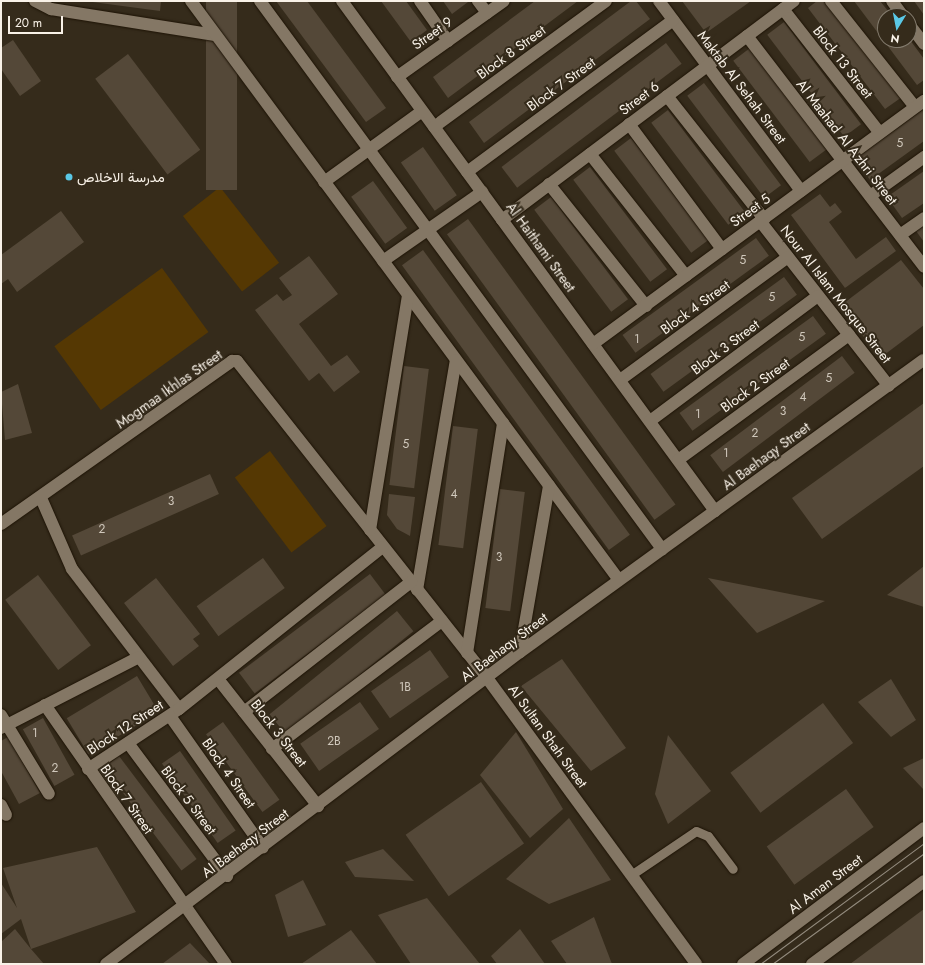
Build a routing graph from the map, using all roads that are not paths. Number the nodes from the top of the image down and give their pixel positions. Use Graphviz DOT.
graph roads {
  1 [pos="35,1"];
  2 [pos="191,1"];
  3 [pos="260,1"];
  4 [pos="342,1"];
  5 [pos="420,1"];
  6 [pos="478,1"];
  7 [pos="504,1"];
  8 [pos="606,1"];
  9 [pos="659,1"];
  10 [pos="794,1"];
  11 [pos="831,1"];
  12 [pos="783,9"];
  13 [pos="487,13"];
  14 [pos="673,20"];
  15 [pos="215,35"];
  16 [pos="917,35"];
  17 [pos="746,36"];
  18 [pos="448,41"];
  19 [pos="924,44"];
  20 [pos="707,66"];
  21 [pos="397,77"];
  22 [pos="666,96"];
  23 [pos="919,104"];
  24 [pos="422,111"];
  25 [pos="629,124"];
  26 [pos="434,127"];
  27 [pos="880,133"];
  28 [pos="368,150"];
  29 [pos="590,154"];
  30 [pos="924,157"];
  31 [pos="842,161"];
  32 [pos="467,172"];
  33 [pos="324,182"];
  34 [pos="549,184"];
  35 [pos="801,191"];
  36 [pos="482,192"];
  37 [pos="870,196"];
  38 [pos="924,218"];
  39 [pos="502,220"];
  40 [pos="762,220"];
  41 [pos="427,230"];
  42 [pos="900,235"];
  43 [pos="722,249"];
  44 [pos="788,257"];
  45 [pos="383,261"];
  46 [pos="924,267"];
  47 [pos="686,276"];
  48 [pos="408,296"];
  49 [pos="818,296"];
  50 [pos="646,306"];
  51 [pos="849,335"];
  52 [pos="593,344"];
  53 [pos="456,360"];
  54 [pos="924,360"];
  55 [pos="620,380"];
  56 [pos="889,386"];
  57 [pos="650,421"];
  58 [pos="503,423"];
  59 [pos="678,460"];
  60 [pos="549,486"];
  61 [pos="41,498"];
  62 [pos="715,511"];
  63 [pos="1,524"];
  64 [pos="370,530"];
  65 [pos="383,547"];
  66 [pos="662,549"];
  67 [pos="619,580"];
  68 [pos="414,586"];
  69 [pos="442,621"];
  70 [pos="520,652"];
  71 [pos="467,653"];
  72 [pos="139,657"];
  73 [pos="487,678"];
  74 [pos="218,679"];
  75 [pos="45,705"];
  76 [pos="244,712"];
  77 [pos="174,713"];
  78 [pos="3,722"];
  79 [pos="128,743"];
  80 [pos="272,749"];
  81 [pos="88,769"];
  82 [pos="49,794"];
  83 [pos="318,806"];
  84 [pos="924,828"];
  85 [pos="263,848"];
  86 [pos="733,869"];
  87 [pos="631,875"];
  88 [pos="227,876"];
  89 [pos="924,881"];
  90 [pos="184,908"];
  91 [pos="106,964"];
  92 [pos="226,964"];
  93 [pos="696,964"];
  94 [pos="743,964"];
  95 [pos="812,964"];
  1 -- 15 [label="street"];
  2 -- 15 [label="street"];
  3 -- 28 [label="street"];
  4 -- 21 [label="street, Al Haithami Street"];
  5 -- 18 [label="street"];
  6 -- 13 [label="street"];
  7 -- 13 [label="street, Street 9"];
  8 -- 26 [label="street, Block 8 Street"];
  9 -- 14 [label="street, Maktab Al Sehah Street"];
  10 -- 12 [label="street, Street 6"];
  11 -- 23 [label="street"];
  12 -- 17 [label="street, Street 6"];
  12 -- 27 [label="street, Block 13 Street"];
  13 -- 18 [label="street, Street 9"];
  14 -- 20 [label="street, Maktab Al Sehah Street"];
  14 -- 32 [label="street, Block 7 Street"];
  15 -- 33 [label="street"];
  16 -- 19 [label="street"];
  17 -- 20 [label="street, Street 6"];
  17 -- 31 [label="street, Al Maahad Al Azhri Street"];
  18 -- 21 [label="street, Street 9"];
  20 -- 22 [label="street, Street 6"];
  20 -- 35 [label="street, Maktab Al Sehah Street"];
  21 -- 24 [label="street, Al Haithami Street"];
  22 -- 25 [label="street, Street 6"];
  22 -- 40 [label="street, Nour Al Islam Mosque Street"];
  23 -- 27 [label="street, Street 5"];
  24 -- 26 [label="street, Al Haithami Street"];
  24 -- 28 [label="street"];
  25 -- 29 [label="street, Street 6"];
  25 -- 43 [label="street"];
  26 -- 32 [label="street, Al Haithami Street"];
  27 -- 31 [label="street, Street 5"];
  28 -- 33 [label="street"];
  28 -- 41 [label="street"];
  29 -- 34 [label="street, Street 6"];
  29 -- 47 [label="street"];
  30 -- 37 [label="street"];
  31 -- 35 [label="street, Street 5"];
  31 -- 37 [label="street, Al Maahad Al Azhri Street"];
  32 -- 36 [label="street, Al Haithami Street"];
  33 -- 45 [label="street"];
  34 -- 39 [label="street, Street 6"];
  34 -- 50 [label="street"];
  35 -- 40 [label="street, Street 5"];
  36 -- 39 [label="street, Al Haithami Street"];
  36 -- 41 [label="street"];
  37 -- 42 [label="street, Al Maahad Al Azhri Street"];
  38 -- 42 [label="street"];
  39 -- 52 [label="street, Al Haithami Street"];
  40 -- 43 [label="street, Street 5"];
  40 -- 44 [label="street, Nour Al Islam Mosque Street"];
  41 -- 45 [label="street"];
  41 -- 66 [label="street"];
  42 -- 46 [label="street, Al Maahad Al Azhri Street"];
  43 -- 47 [label="street, Street 5"];
  44 -- 49 [label="street, Nour Al Islam Mosque Street"];
  44 -- 55 [label="street, Block 4 Street"];
  45 -- 48 [label="street"];
  47 -- 50 [label="street, Street 5"];
  48 -- 53 [label="street"];
  48 -- 64 [label="street"];
  49 -- 51 [label="street, Nour Al Islam Mosque Street"];
  49 -- 57 [label="street, Block 3 Street"];
  50 -- 52 [label="street, Street 5"];
  51 -- 56 [label="street, Nour Al Islam Mosque Street"];
  51 -- 59 [label="street, Block 2 Street"];
  52 -- 55 [label="street, Al Haithami Street"];
  53 -- 58 [label="street"];
  53 -- 68 [label="street"];
  54 -- 56 [label="street, Al Baehaqy Street"];
  55 -- 57 [label="street, Al Haithami Street"];
  56 -- 62 [label="street, Al Baehaqy Street"];
  57 -- 59 [label="street, Al Haithami Street"];
  58 -- 60 [label="street"];
  58 -- 71 [label="street"];
  59 -- 62 [label="street, Al Haithami Street"];
  60 -- 67 [label="street"];
  60 -- 70 [label="street"];
  61 -- 63 [label="street, Mogmaa Ikhlas Street"];
  61 -- 64 [label="street, Mogmaa Ikhlas Street"];
  61 -- 72 [label="street, Block 4 Street"];
  62 -- 66 [label="street, Al Baehaqy Street"];
  64 -- 65 [label="street, Al Sultan Shah Street"];
  65 -- 68 [label="street, Al Sultan Shah Street"];
  65 -- 74 [label="street, Block 12 Street"];
  66 -- 67 [label="street, Al Baehaqy Street"];
  67 -- 70 [label="street, Al Baehaqy Street"];
  68 -- 69 [label="street, Al Sultan Shah Street"];
  68 -- 76 [label="street"];
  69 -- 71 [label="street, Al Sultan Shah Street"];
  69 -- 80 [label="street"];
  70 -- 73 [label="street, Al Baehaqy Street"];
  71 -- 73 [label="street, Al Sultan Shah Street"];
  72 -- 75 [label="street"];
  72 -- 77 [label="street, Block 4 Street"];
  73 -- 83 [label="street, Al Baehaqy Street"];
  73 -- 87 [label="street, Al Sultan Shah Street"];
  74 -- 76 [label="street, Block 3 Street"];
  74 -- 77 [label="street, Block 12 Street"];
  75 -- 78 [label="street"];
  75 -- 81 [label="street, Block 7 Street"];
  76 -- 80 [label="street, Block 3 Street"];
  77 -- 79 [label="street, Block 12 Street"];
  77 -- 85 [label="street, Block 4 Street"];
  78 -- 82 [label="street"];
  79 -- 81 [label="street, Block 12 Street"];
  79 -- 88 [label="street, Block 5 Street"];
  80 -- 83 [label="street, Block 3 Street"];
  81 -- 90 [label="street, Block 7 Street"];
  83 -- 85 [label="street, Al Baehaqy Street"];
  84 -- 94 [label="street, Al Aman Street"];
  85 -- 88 [label="street, Al Baehaqy Street"];
  86 -- 87 [label="lane"];
  87 -- 93 [label="street, Al Sultan Shah Street"];
  88 -- 90 [label="street, Al Baehaqy Street"];
  89 -- 95 [label="street"];
  90 -- 91 [label="street, Al Baehaqy Street"];
  90 -- 92 [label="street, Block 7 Street"];
}
